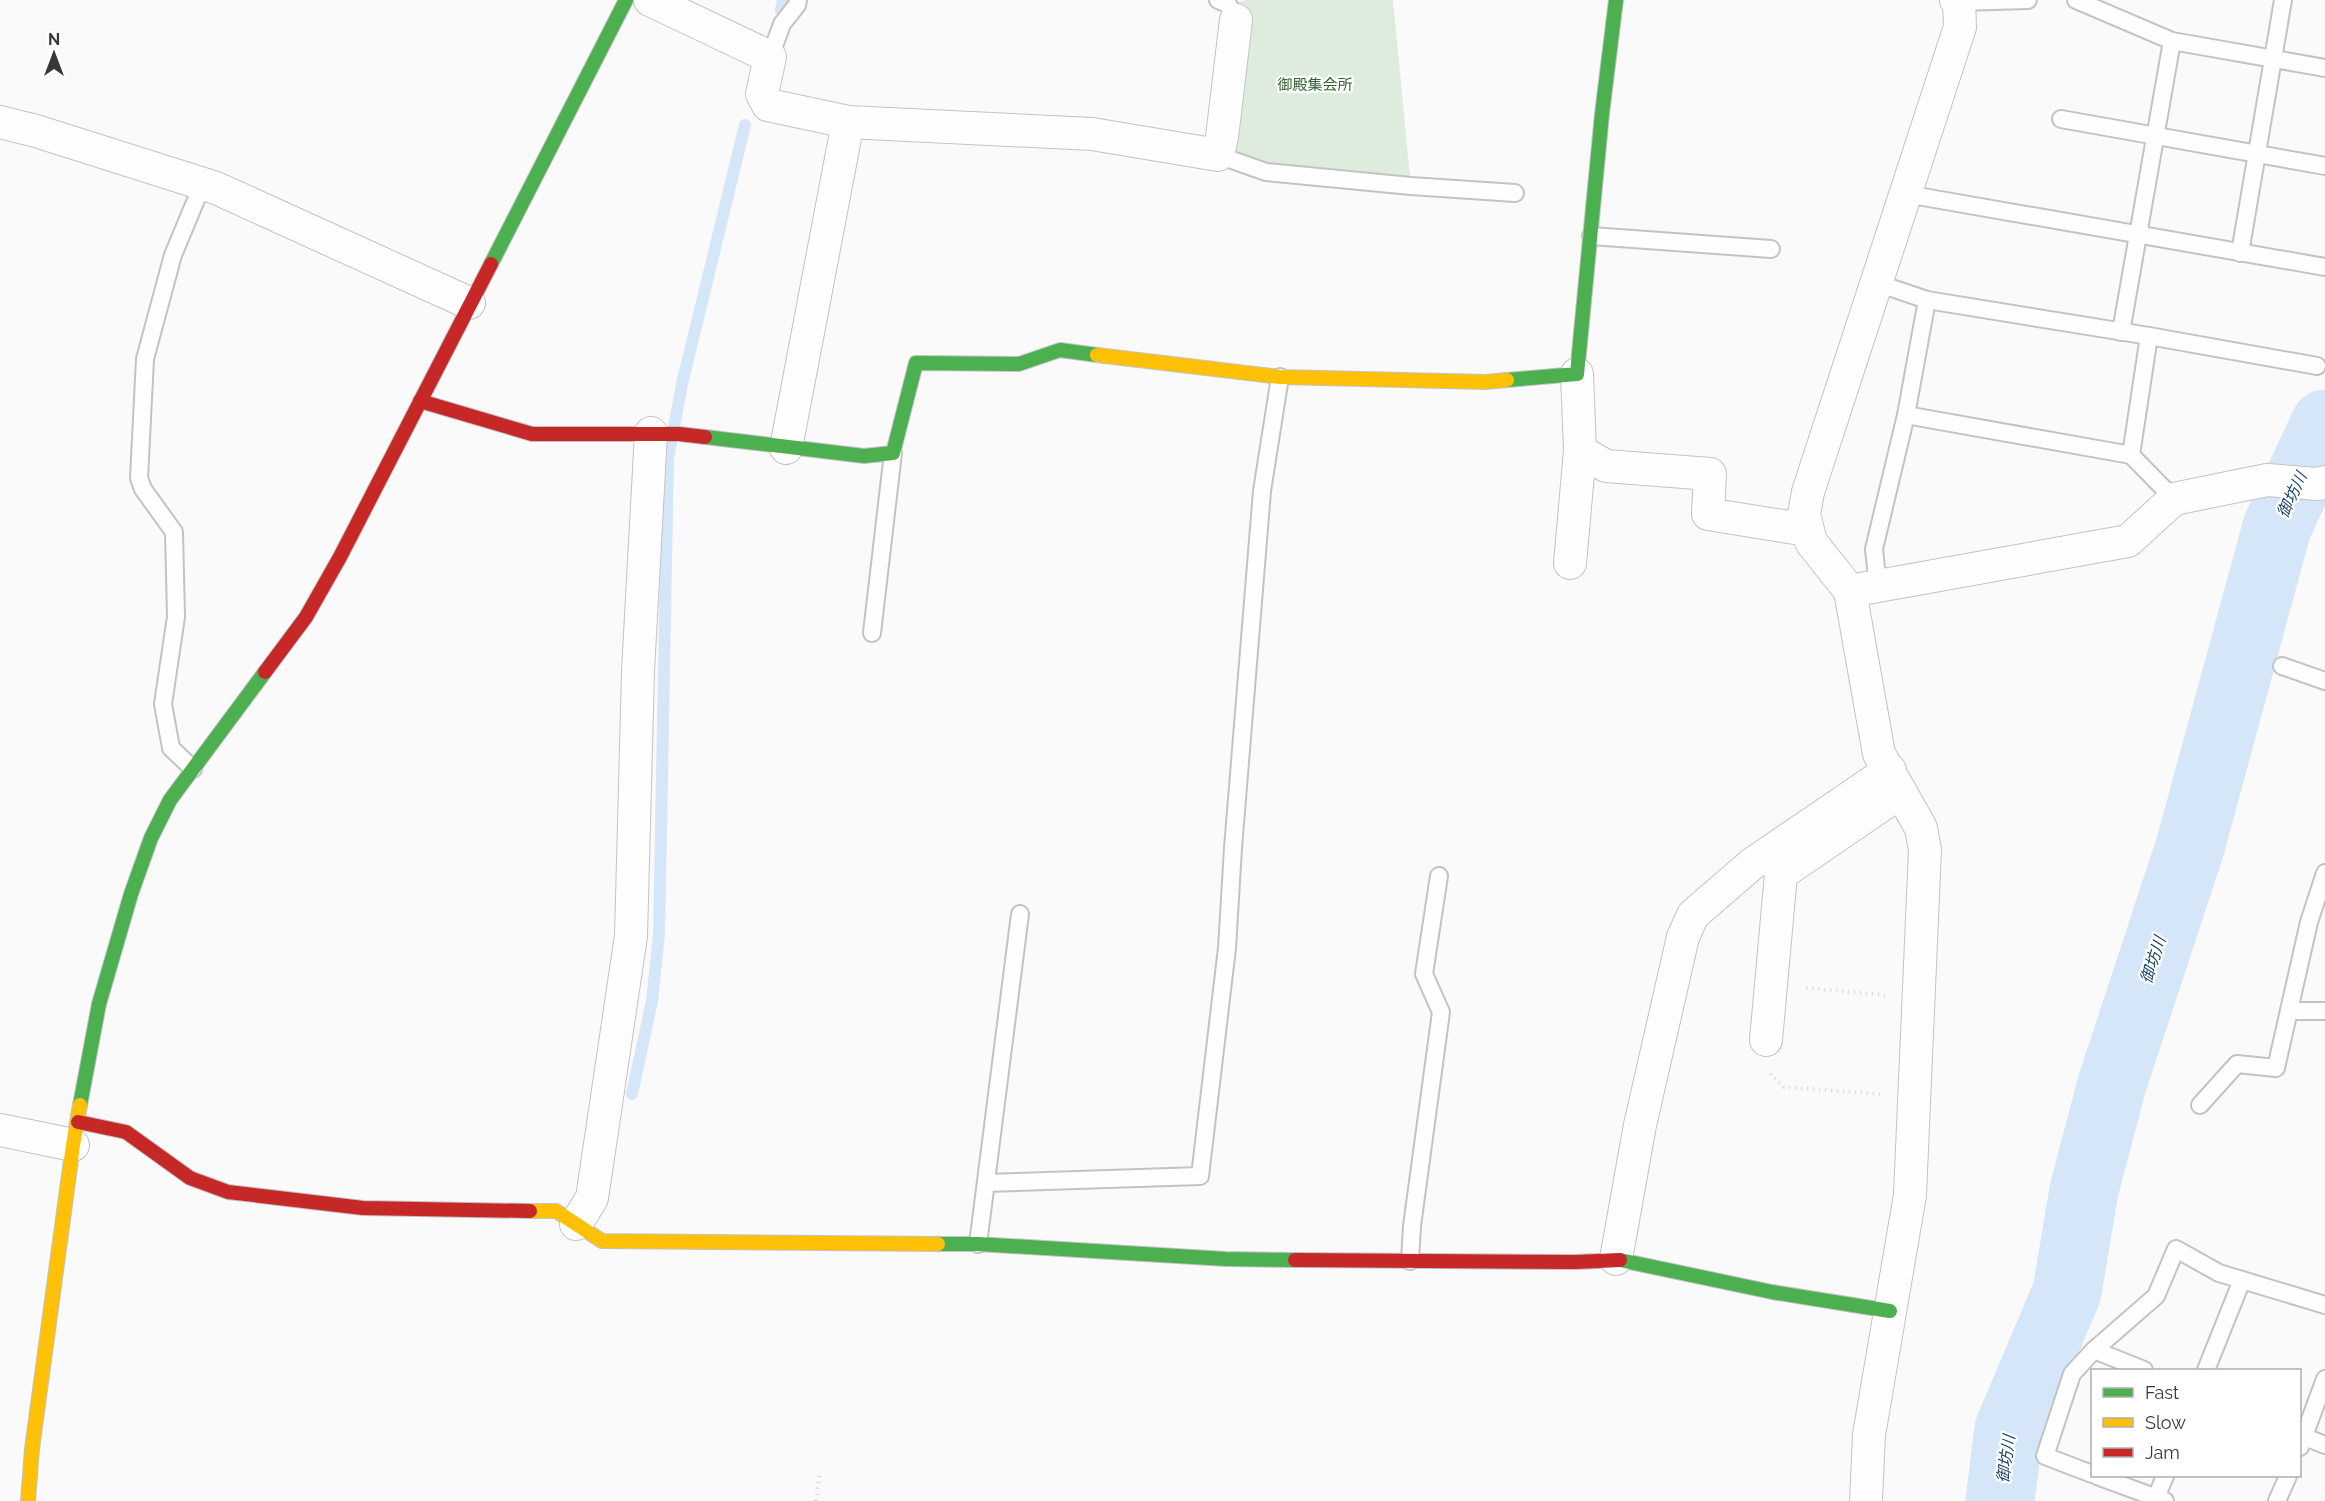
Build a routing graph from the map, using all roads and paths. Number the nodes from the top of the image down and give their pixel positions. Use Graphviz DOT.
graph roads {
  1 [pos="626,0"];
  2 [pos="650,0"];
  3 [pos="798,0"];
  4 [pos="1616,0"];
  5 [pos="2028,0"];
  6 [pos="2076,0"];
  7 [pos="2283,0"];
  8 [pos="1958,1"];
  9 [pos="1228,6"];
  10 [pos="2172,41"];
  11 [pos="770,57"];
  12 [pos="2273,60"];
  13 [pos="2325,68"];
  14 [pos="2061,119"];
  15 [pos="0,122"];
  16 [pos="848,122"];
  17 [pos="2155,135"];
  18 [pos="2257,154"];
  19 [pos="1218,155"];
  20 [pos="2325,166"];
  21 [pos="203,183"];
  22 [pos="1515,193"];
  23 [pos="1906,194"];
  24 [pos="1591,236"];
  25 [pos="2138,236"];
  26 [pos="1771,249"];
  27 [pos="2240,253"];
  28 [pos="2325,267"];
  29 [pos="1877,283"];
  30 [pos="1927,300"];
  31 [pos="469,303"];
  32 [pos="2121,332"];
  33 [pos="2150,336"];
  34 [pos="2317,366"];
  35 [pos="1577,374"];
  36 [pos="1280,377"];
  37 [pos="420,401"];
  38 [pos="1906,415"];
  39 [pos="666,434"];
  40 [pos="786,448"];
  41 [pos="1580,451"];
  42 [pos="893,453"];
  43 [pos="2131,455"];
  44 [pos="2322,483"];
  45 [pos="2174,499"];
  46 [pos="1807,530"];
  47 [pos="1570,563"];
  48 [pos="1864,588"];
  49 [pos="872,633"];
  50 [pos="2282,666"];
  51 [pos="2325,681"];
  52 [pos="193,769"];
  53 [pos="1896,781"];
  54 [pos="2325,873"];
  55 [pos="1439,876"];
  56 [pos="1020,914"];
  57 [pos="1771,985"];
  58 [pos="1918,998"];
  59 [pos="2289,1011"];
  60 [pos="2325,1011"];
  61 [pos="1766,1040"];
  62 [pos="1914,1097"];
  63 [pos="2200,1105"];
  64 [pos="0,1130"];
  65 [pos="76,1133"];
  66 [pos="986,1183"];
  67 [pos="576,1224"];
  68 [pos="978,1244"];
  69 [pos="1616,1259"];
  70 [pos="1410,1261"];
  71 [pos="2242,1280"];
  72 [pos="2325,1305"];
  73 [pos="1890,1311"];
  74 [pos="2094,1350"];
  75 [pos="2139,1369"];
  76 [pos="2207,1369"];
  77 [pos="2325,1378"];
  78 [pos="2301,1439"];
  79 [pos="2325,1446"];
  80 [pos="820,1471"];
  81 [pos="2091,1474"];
  82 [pos="2100,1477"];
  83 [pos="2165,1477"];
  84 [pos="2288,1477"];
  85 [pos="2160,1499"];
  86 [pos="28,1501"];
  87 [pos="816,1501"];
  88 [pos="1866,1501"];
  89 [pos="2277,1501"];
  1 -- 31 [label="street"];
  2 -- 11 [label="street"];
  3 -- 11 [label="lane"];
  4 -- 24 [label="street"];
  5 -- 8 [label="lane"];
  6 -- 10 [label="lane"];
  7 -- 12 [label="lane"];
  8 -- 23 [label="street"];
  9 -- 19 [label="street"];
  10 -- 12 [label="lane"];
  10 -- 17 [label="lane"];
  11 -- 16 [label="street"];
  12 -- 13 [label="lane"];
  12 -- 18 [label="lane"];
  14 -- 17 [label="lane"];
  15 -- 21 [label="street"];
  16 -- 19 [label="street"];
  16 -- 40 [label="street"];
  17 -- 18 [label="lane"];
  17 -- 25 [label="lane"];
  18 -- 20 [label="lane"];
  18 -- 27 [label="lane"];
  19 -- 22 [label="lane"];
  21 -- 31 [label="street"];
  21 -- 52 [label="lane"];
  23 -- 25 [label="lane"];
  23 -- 29 [label="street"];
  24 -- 26 [label="lane"];
  24 -- 35 [label="street"];
  25 -- 27 [label="lane"];
  25 -- 32 [label="lane"];
  27 -- 28 [label="lane"];
  29 -- 30 [label="lane"];
  29 -- 46 [label="street"];
  30 -- 32 [label="lane"];
  30 -- 38 [label="lane"];
  31 -- 37 [label="street"];
  32 -- 33 [label="lane"];
  33 -- 34 [label="lane"];
  33 -- 43 [label="lane"];
  35 -- 36 [label="street"];
  35 -- 41 [label="street"];
  36 -- 42 [label="street"];
  36 -- 66 [label="lane"];
  37 -- 39 [label="street"];
  37 -- 52 [label="street"];
  38 -- 43 [label="lane"];
  38 -- 48 [label="lane"];
  39 -- 40 [label="street"];
  39 -- 67 [label="street"];
  40 -- 42 [label="street"];
  41 -- 46 [label="street"];
  41 -- 47 [label="street"];
  42 -- 49 [label="lane"];
  43 -- 45 [label="lane"];
  44 -- 45 [label="street"];
  45 -- 48 [label="street"];
  46 -- 48 [label="street"];
  48 -- 53 [label="street"];
  50 -- 51 [label="lane"];
  52 -- 65 [label="street"];
  53 -- 57 [label="street"];
  53 -- 58 [label="street"];
  53 -- 69 [label="street"];
  54 -- 59 [label="lane"];
  55 -- 70 [label="lane"];
  56 -- 66 [label="lane"];
  57 -- 58 [label="path"];
  57 -- 61 [label="street"];
  58 -- 62 [label="street"];
  59 -- 60 [label="lane"];
  59 -- 63 [label="lane"];
  61 -- 62 [label="path"];
  62 -- 73 [label="street"];
  64 -- 65 [label="street"];
  65 -- 67 [label="street"];
  65 -- 86 [label="street"];
  66 -- 68 [label="lane"];
  67 -- 68 [label="street"];
  68 -- 70 [label="street"];
  69 -- 70 [label="street"];
  69 -- 73 [label="street"];
  71 -- 72 [label="lane"];
  71 -- 74 [label="lane"];
  71 -- 76 [label="lane"];
  73 -- 88 [label="street"];
  74 -- 75 [label="lane"];
  74 -- 81 [label="lane"];
  77 -- 78 [label="lane"];
  78 -- 79 [label="lane"];
  80 -- 87 [label="path"];
  82 -- 85 [label="lane"];
  83 -- 85 [label="lane"];
  84 -- 89 [label="lane"];
}
